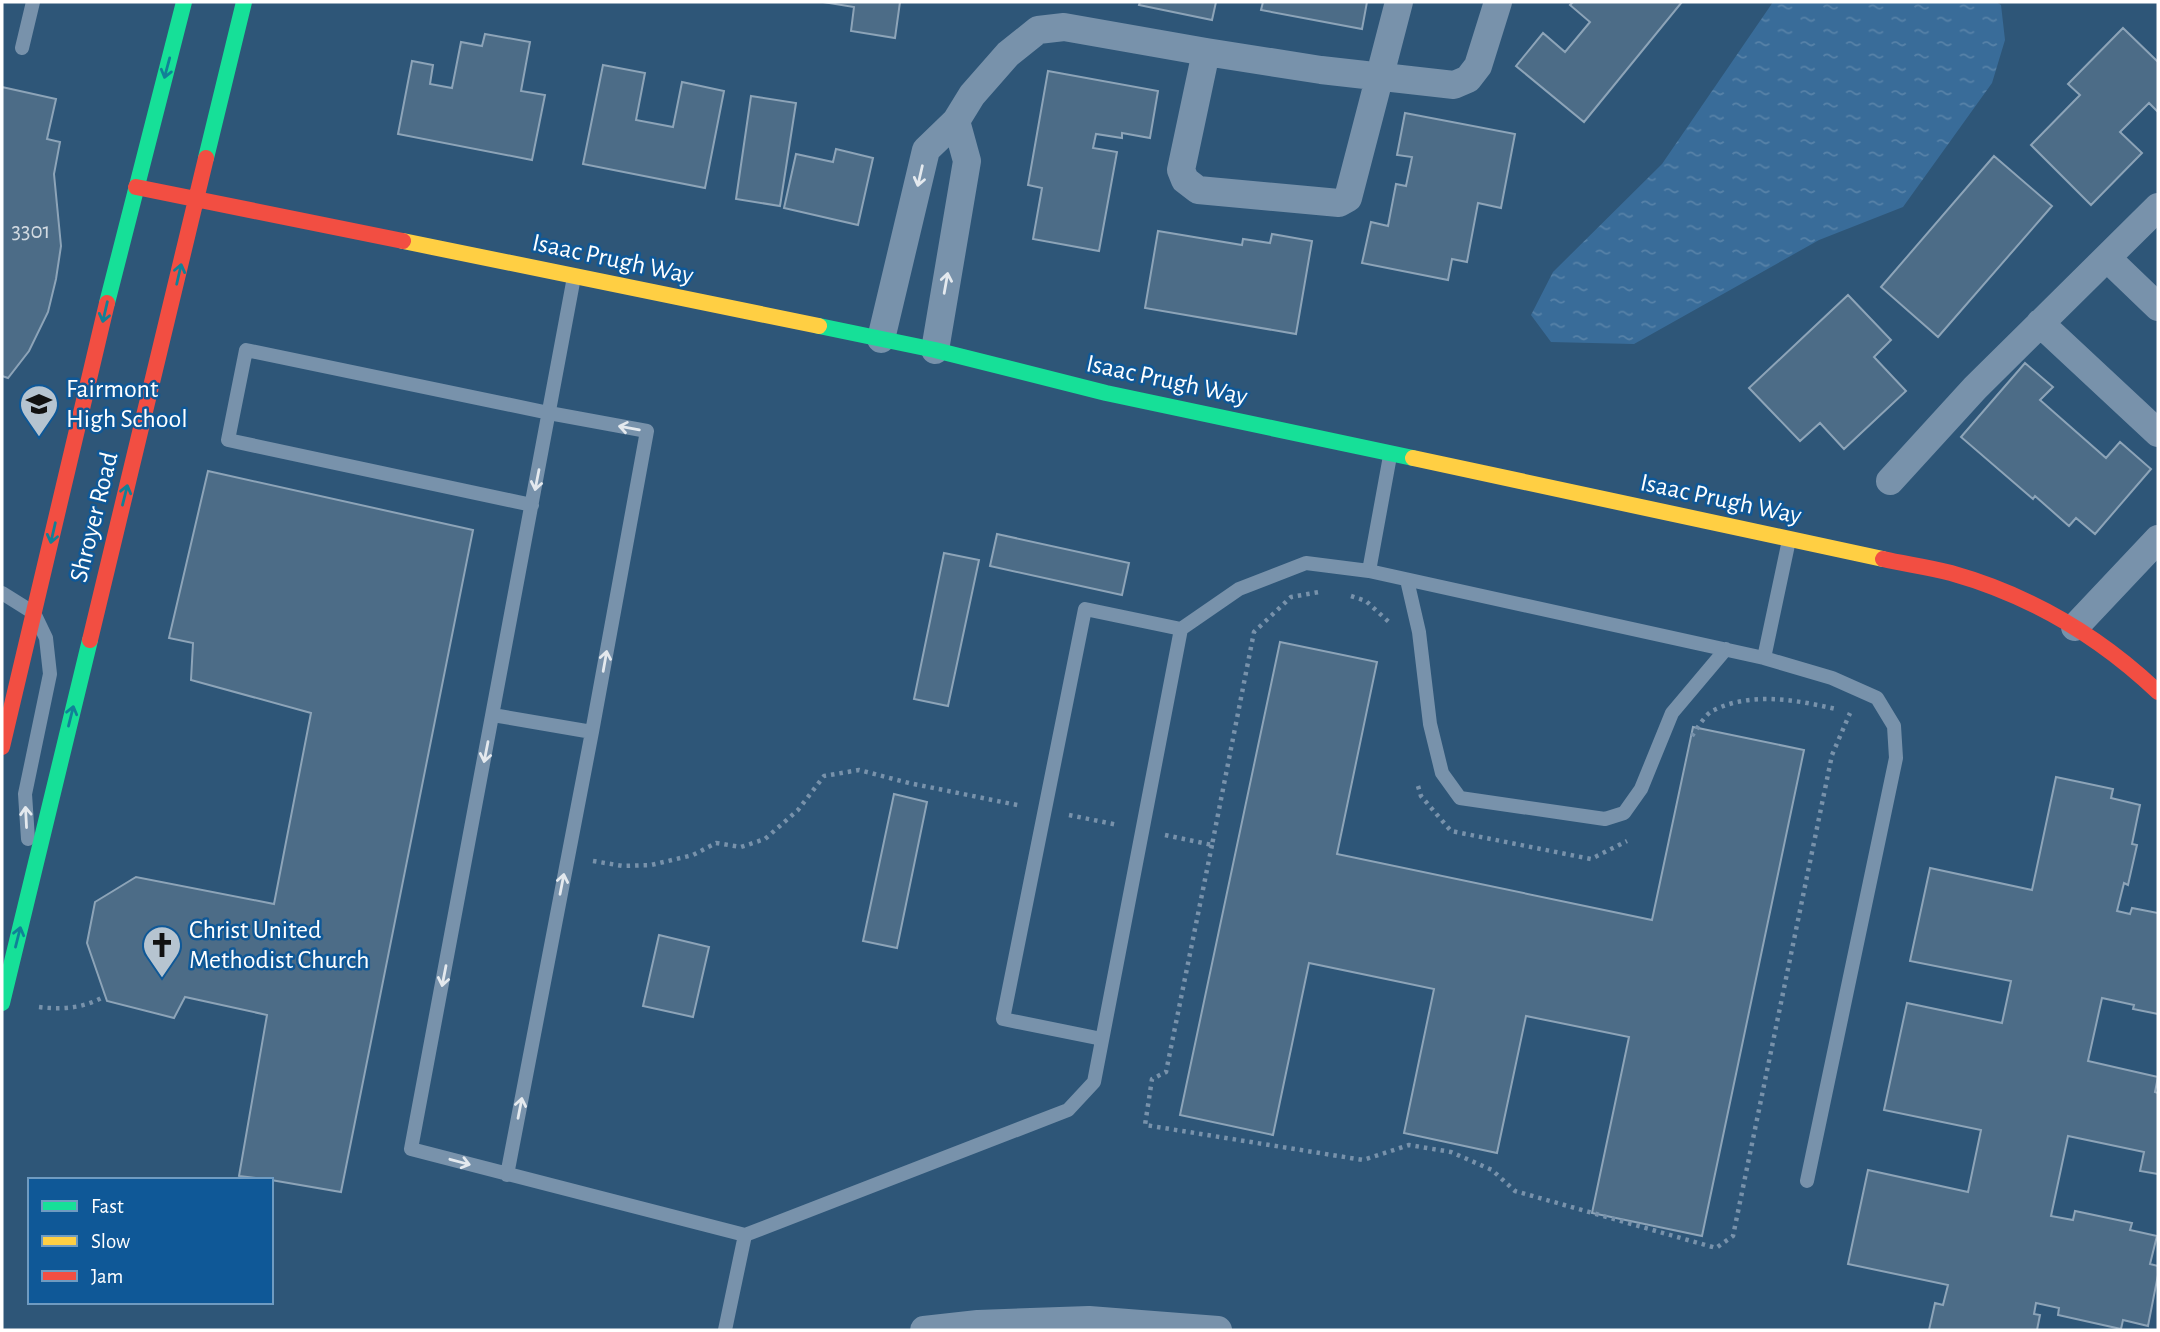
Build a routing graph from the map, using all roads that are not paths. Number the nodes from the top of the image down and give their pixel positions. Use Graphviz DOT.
graph roads {
  1 [pos="33,2"];
  2 [pos="184,2"];
  3 [pos="244,2"];
  4 [pos="1399,2"];
  5 [pos="1498,2"];
  6 [pos="22,48"];
  7 [pos="1206,52"];
  8 [pos="1380,76"];
  9 [pos="956,121"];
  10 [pos="136,187"];
  11 [pos="196,200"];
  12 [pos="2158,206"];
  13 [pos="2108,258"];
  14 [pos="575,276"];
  15 [pos="2158,307"];
  16 [pos="2040,323"];
  17 [pos="881,339"];
  18 [pos="934,350"];
  19 [pos="549,413"];
  20 [pos="2158,433"];
  21 [pos="1390,454"];
  22 [pos="1889,481"];
  23 [pos="532,505"];
  24 [pos="1790,538"];
  25 [pos="2158,539"];
  26 [pos="1369,571"];
  27 [pos="1407,580"];
  28 [pos="2,593"];
  29 [pos="34,613"];
  30 [pos="2075,627"];
  31 [pos="1181,629"];
  32 [pos="1726,649"];
  33 [pos="1764,658"];
  34 [pos="2158,692"];
  35 [pos="493,715"];
  36 [pos="592,732"];
  37 [pos="2,747"];
  38 [pos="30,886"];
  39 [pos="2,1003"];
  40 [pos="1102,1039"];
  41 [pos="507,1175"];
  42 [pos="1807,1181"];
  43 [pos="745,1236"];
  44 [pos="725,1330"];
  45 [pos="924,1330"];
  46 [pos="1219,1330"];
  1 -- 6 [label="lane"];
  2 -- 10 [label="street, Shroyer Road, one-way"];
  3 -- 11 [label="street, Shroyer Road"];
  4 -- 8 [label="street"];
  5 -- 8 [label="street"];
  7 -- 8 [label="street"];
  7 -- 8 [label="street"];
  7 -- 9 [label="street"];
  9 -- 17 [label="street, one-way"];
  18 -- 9 [label="street, one-way"];
  10 -- 11 [label="street, Isaac Prugh Way"];
  10 -- 29 [label="street, Shroyer Road, one-way"];
  11 -- 14 [label="street, Isaac Prugh Way"];
  38 -- 11 [label="street, Shroyer Road, one-way"];
  12 -- 13 [label="street"];
  13 -- 15 [label="street"];
  13 -- 16 [label="street"];
  14 -- 17 [label="street, Isaac Prugh Way"];
  14 -- 19 [label="lane"];
  16 -- 20 [label="street"];
  16 -- 22 [label="street"];
  17 -- 18 [label="street, Isaac Prugh Way"];
  18 -- 21 [label="street, Isaac Prugh Way"];
  19 -- 23 [label="lane, one-way"];
  19 -- 23 [label="lane"];
  36 -- 19 [label="lane, one-way"];
  21 -- 24 [label="street, Isaac Prugh Way"];
  21 -- 26 [label="lane"];
  23 -- 35 [label="lane"];
  24 -- 30 [label="street, Isaac Prugh Way"];
  24 -- 33 [label="lane"];
  25 -- 30 [label="street"];
  26 -- 27 [label="lane"];
  26 -- 31 [label="lane"];
  27 -- 32 [label="lane"];
  27 -- 32 [label="lane"];
  28 -- 29 [label="lane"];
  29 -- 37 [label="street, Shroyer Road"];
  38 -- 29 [label="lane, one-way"];
  30 -- 34 [label="street, Isaac Prugh Way"];
  31 -- 40 [label="lane"];
  31 -- 40 [label="lane"];
  32 -- 33 [label="lane"];
  33 -- 42 [label="lane"];
  35 -- 36 [label="lane"];
  35 -- 41 [label="lane, one-way"];
  41 -- 36 [label="lane, one-way"];
  39 -- 38 [label="street, Shroyer Road, one-way"];
  40 -- 43 [label="lane"];
  41 -- 43 [label="lane"];
  43 -- 44 [label="lane"];
  45 -- 46 [label="street"];
}
